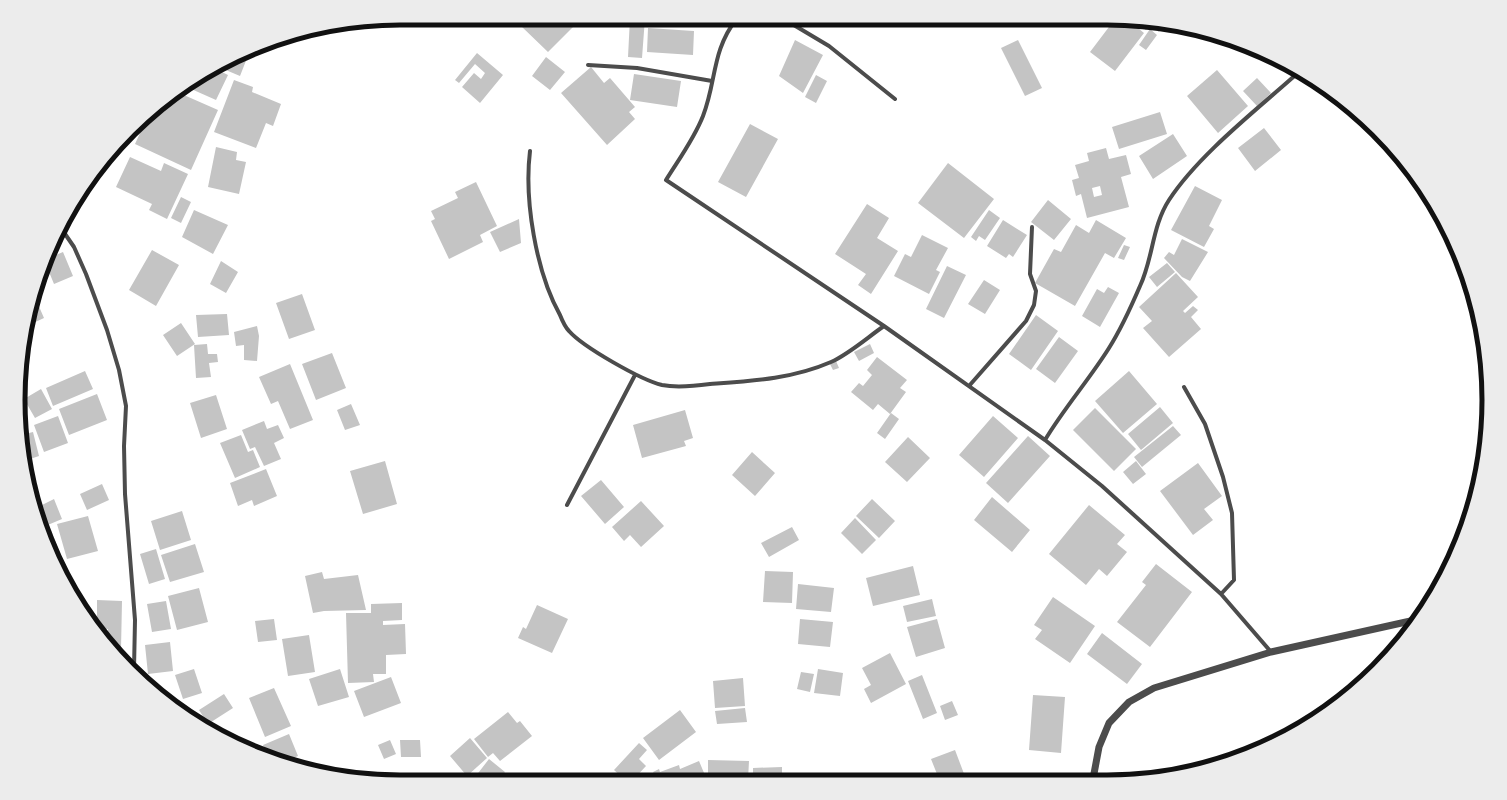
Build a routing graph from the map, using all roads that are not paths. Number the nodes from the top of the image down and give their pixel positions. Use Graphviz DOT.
graph roads {
  1 [pos="732,25"];
  2 [pos="794,25"];
  3 [pos="588,65"];
  4 [pos="1295,76"];
  5 [pos="712,81"];
  6 [pos="895,99"];
  7 [pos="530,151"];
  8 [pos="1032,227"];
  9 [pos="64,233"];
  10 [pos="884,326"];
  11 [pos="635,375"];
  12 [pos="969,386"];
  13 [pos="1184,387"];
  14 [pos="1045,440"];
  15 [pos="567,505"];
  16 [pos="1221,594"];
  17 [pos="1410,621"];
  18 [pos="1271,652"];
  19 [pos="134,664"];
  20 [pos="1095,775"];
  1 -- 5 [label="street"];
  2 -- 6 [label="street"];
  3 -- 5 [label="street"];
  4 -- 14 [label="street"];
  5 -- 10 [label="street"];
  7 -- 11 [label="street"];
  8 -- 12 [label="street"];
  9 -- 19 [label="street"];
  10 -- 11 [label="street"];
  10 -- 12 [label="street"];
  11 -- 15 [label="street"];
  12 -- 14 [label="street"];
  13 -- 16 [label="street"];
  14 -- 16 [label="street"];
  16 -- 18 [label="street"];
  17 -- 18 [label="street"];
  18 -- 20 [label="street"];
}
